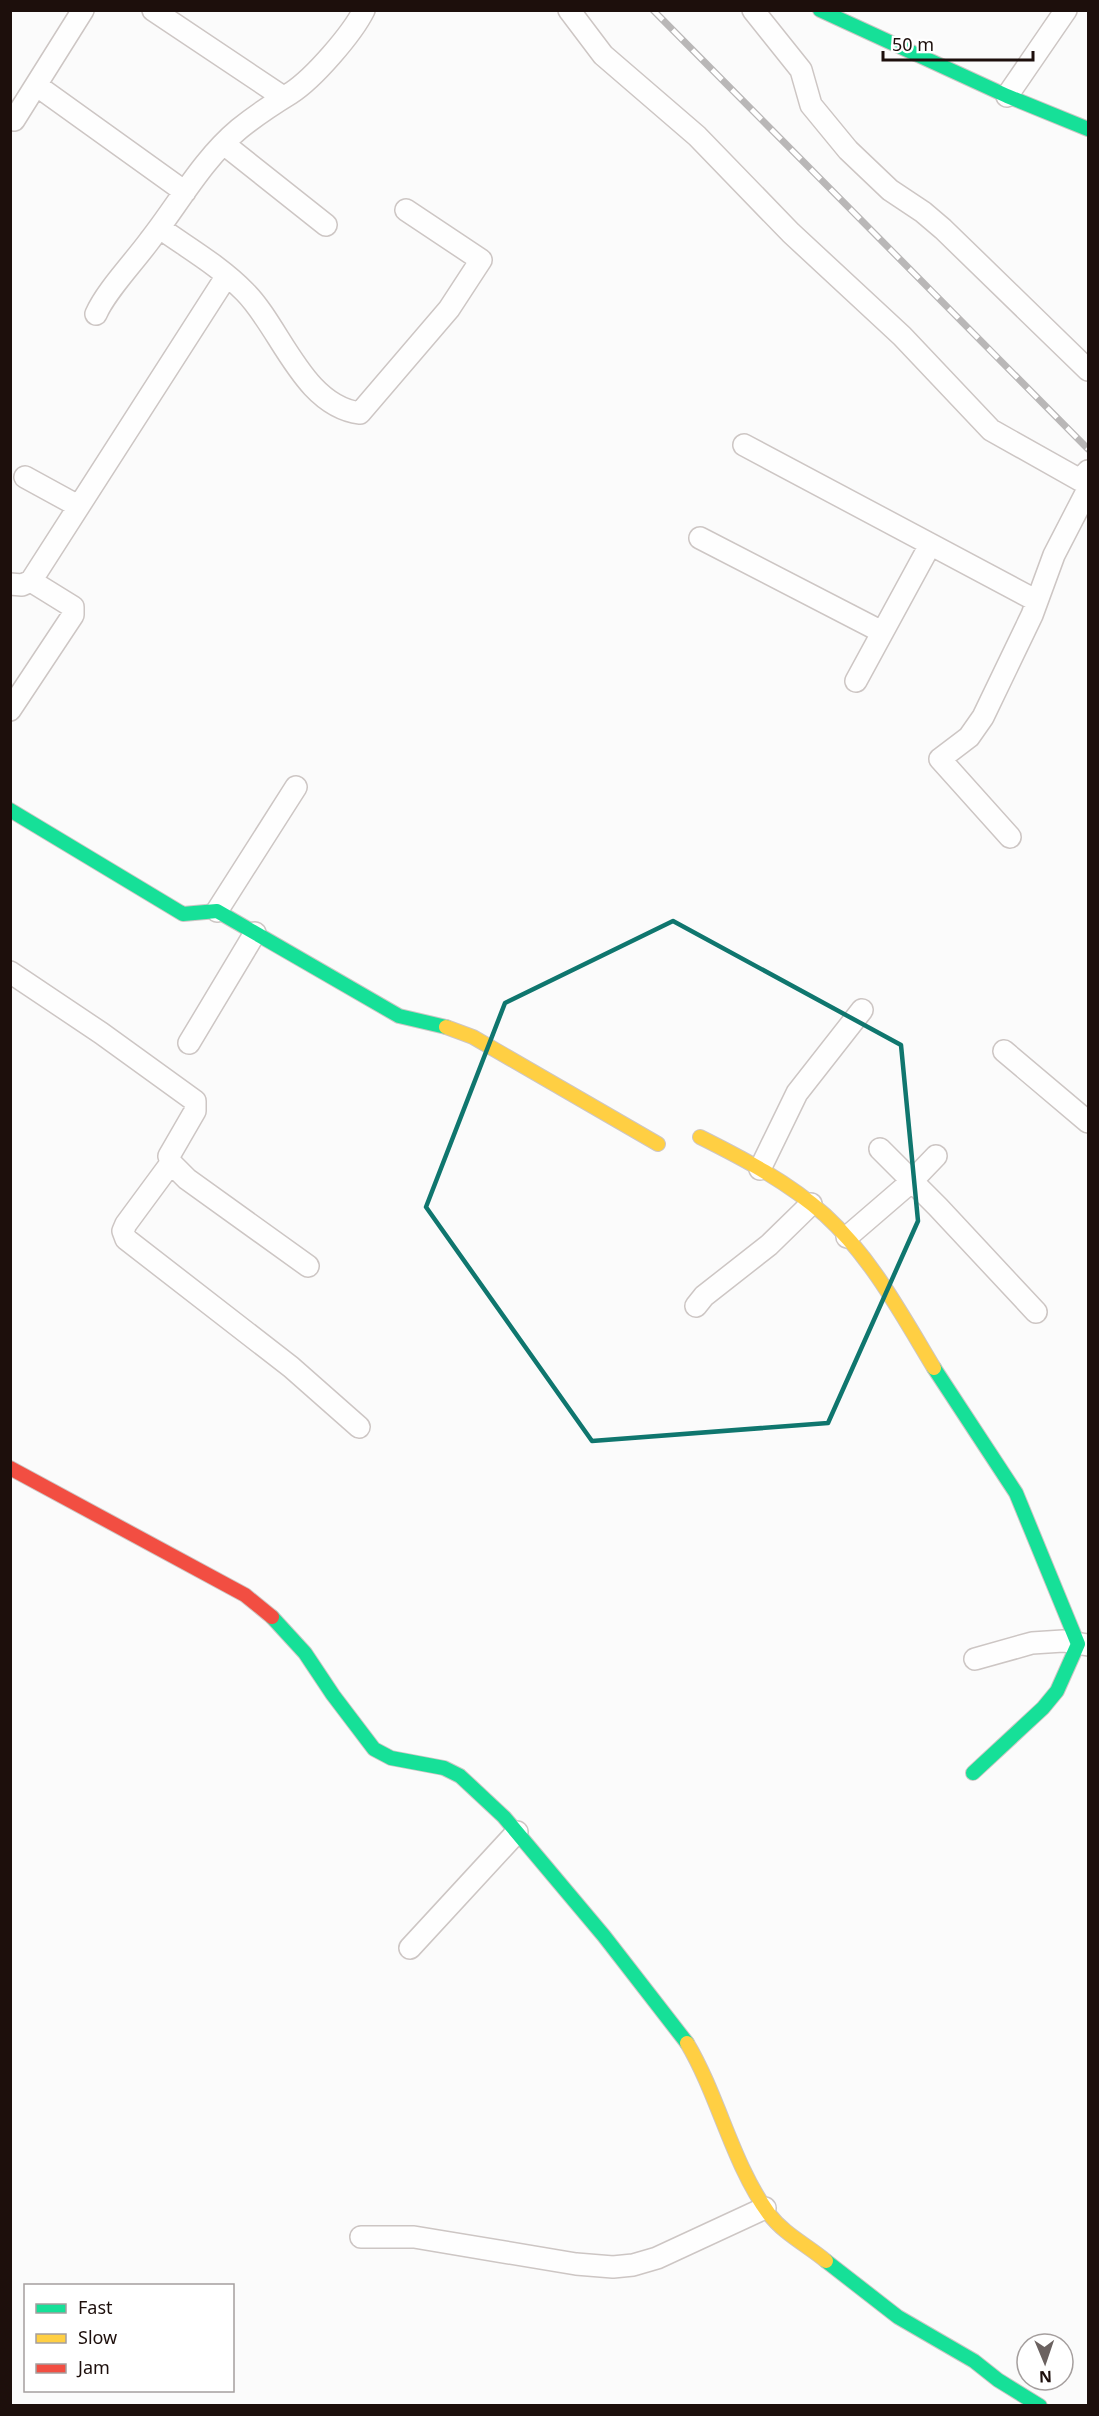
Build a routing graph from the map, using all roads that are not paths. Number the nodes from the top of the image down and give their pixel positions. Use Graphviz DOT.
graph roads {
  1 [pos="83,10"];
  2 [pos="153,10"];
  3 [pos="364,10"];
  4 [pos="569,10"];
  5 [pos="753,10"];
  6 [pos="820,10"];
  7 [pos="1066,10"];
  8 [pos="36,85"];
  9 [pos="1006,96"];
  10 [pos="283,97"];
  11 [pos="14,120"];
  12 [pos="1089,129"];
  13 [pos="224,144"];
  14 [pos="185,192"];
  15 [pos="406,210"];
  16 [pos="326,225"];
  17 [pos="160,228"];
  18 [pos="226,277"];
  19 [pos="96,314"];
  20 [pos="1089,370"];
  21 [pos="744,445"];
  22 [pos="25,477"];
  23 [pos="1086,484"];
  24 [pos="78,506"];
  25 [pos="700,538"];
  26 [pos="930,545"];
  27 [pos="21,582"];
  28 [pos="1037,601"];
  29 [pos="882,632"];
  30 [pos="856,681"];
  31 [pos="10,710"];
  32 [pos="296,787"];
  33 [pos="10,810"];
  34 [pos="1010,837"];
  35 [pos="217,911"];
  36 [pos="255,933"];
  37 [pos="10,972"];
  38 [pos="862,1010"];
  39 [pos="189,1043"];
  40 [pos="1004,1051"];
  41 [pos="1087,1119"];
  42 [pos="700,1137"];
  43 [pos="658,1144"];
  44 [pos="880,1149"];
  45 [pos="936,1156"];
  46 [pos="171,1163"];
  47 [pos="760,1169"];
  48 [pos="912,1181"];
  49 [pos="811,1204"];
  50 [pos="846,1238"];
  51 [pos="308,1266"];
  52 [pos="696,1306"];
  53 [pos="1036,1312"];
  54 [pos="359,1427"];
  55 [pos="10,1468"];
  56 [pos="1083,1644"];
  57 [pos="975,1659"];
  58 [pos="974,1773"];
  59 [pos="517,1832"];
  60 [pos="410,1948"];
  61 [pos="765,2208"];
  62 [pos="361,2237"];
  63 [pos="1040,2406"];
  1 -- 8 [label="street"];
  2 -- 10 [label="street"];
  3 -- 10 [label="street"];
  4 -- 23 [label="street"];
  5 -- 20 [label="street"];
  6 -- 9 [label="street"];
  7 -- 9 [label="street"];
  8 -- 11 [label="street"];
  8 -- 14 [label="street"];
  9 -- 12 [label="street"];
  10 -- 13 [label="street"];
  13 -- 14 [label="street"];
  13 -- 16 [label="street"];
  14 -- 17 [label="street"];
  15 -- 18 [label="street"];
  17 -- 18 [label="street"];
  17 -- 19 [label="street"];
  18 -- 24 [label="street"];
  21 -- 26 [label="street"];
  22 -- 24 [label="street"];
  23 -- 28 [label="street"];
  24 -- 27 [label="street"];
  25 -- 29 [label="street"];
  26 -- 28 [label="street"];
  26 -- 29 [label="street"];
  27 -- 31 [label="street"];
  28 -- 34 [label="street"];
  29 -- 30 [label="street"];
  32 -- 35 [label="street"];
  33 -- 35 [label="street"];
  35 -- 36 [label="street"];
  36 -- 39 [label="street"];
  36 -- 43 [label="street"];
  37 -- 46 [label="street"];
  38 -- 47 [label="street"];
  40 -- 41 [label="street"];
  42 -- 47 [label="street"];
  44 -- 48 [label="street"];
  45 -- 48 [label="street"];
  46 -- 51 [label="street"];
  46 -- 54 [label="street"];
  47 -- 49 [label="street"];
  48 -- 50 [label="street"];
  48 -- 53 [label="street"];
  49 -- 50 [label="street"];
  49 -- 52 [label="street"];
  50 -- 56 [label="street"];
  55 -- 59 [label="street"];
  56 -- 57 [label="street"];
  56 -- 58 [label="street"];
  59 -- 60 [label="street"];
  59 -- 61 [label="street"];
  61 -- 62 [label="street"];
  61 -- 63 [label="street"];
}
